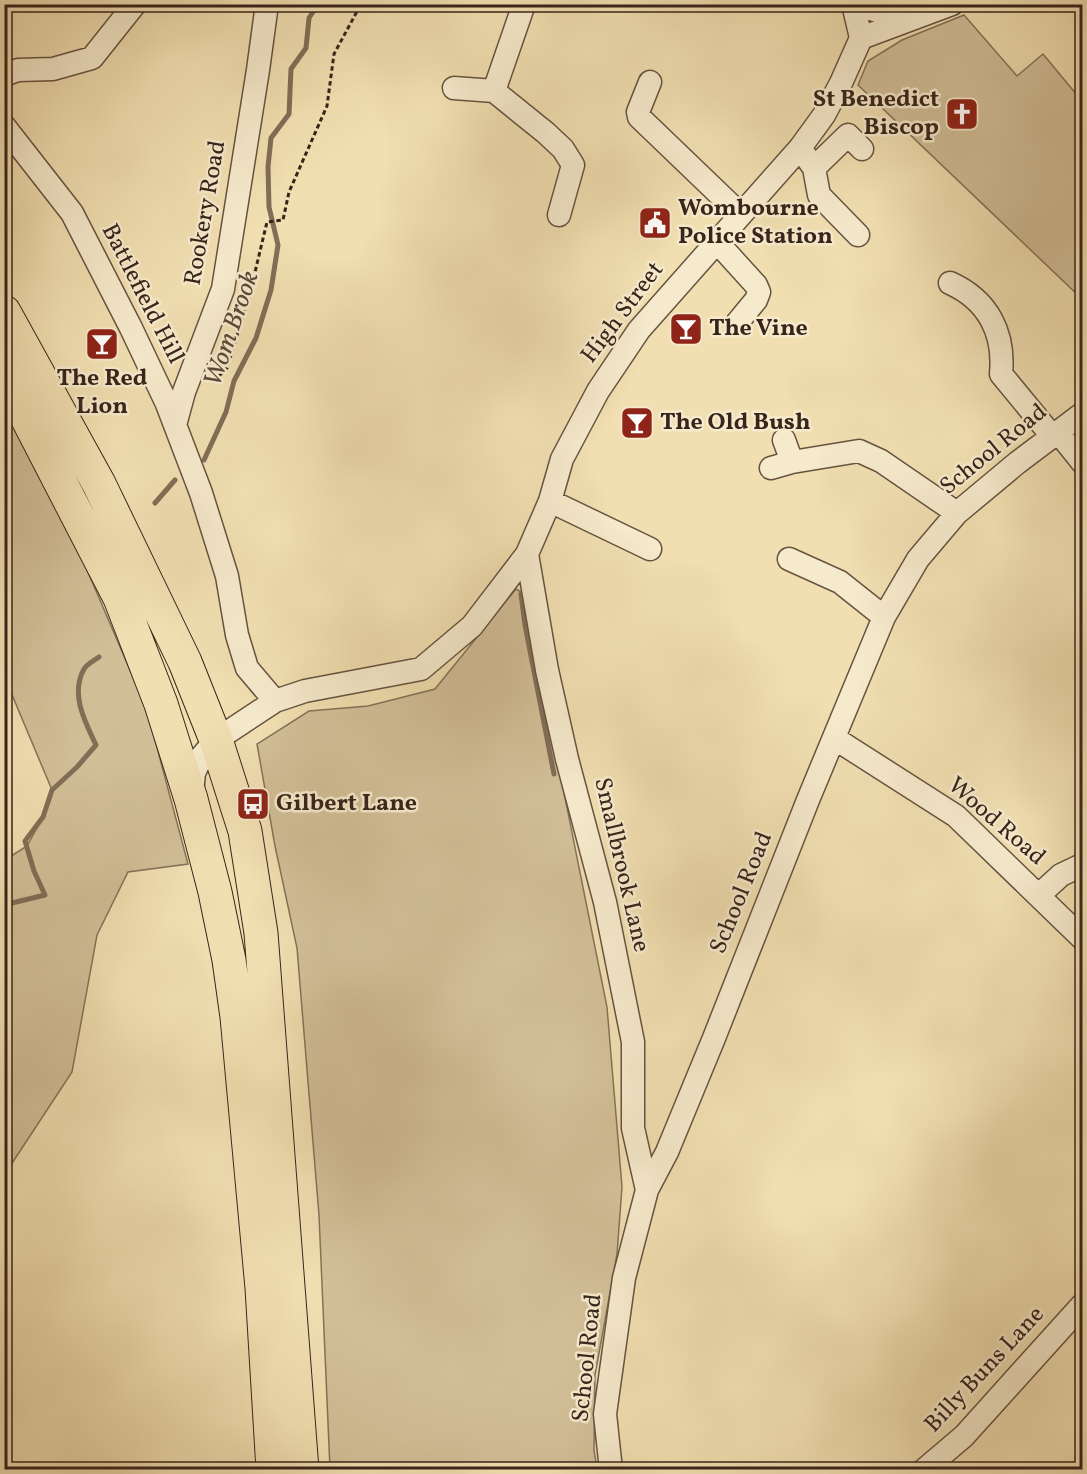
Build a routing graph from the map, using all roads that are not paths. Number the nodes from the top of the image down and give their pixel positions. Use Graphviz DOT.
graph roads {
  1 [pos="135,4"];
  2 [pos="267,4"];
  3 [pos="524,4"];
  4 [pos="853,4"];
  5 [pos="865,4"];
  6 [pos="943,9"];
  7 [pos="861,38"];
  8 [pos="4,75"];
  9 [pos="650,82"];
  10 [pos="454,88"];
  11 [pos="494,91"];
  12 [pos="4,126"];
  13 [pos="800,148"];
  14 [pos="862,149"];
  15 [pos="814,168"];
  16 [pos="740,214"];
  17 [pos="559,215"];
  18 [pos="858,235"];
  19 [pos="716,241"];
  20 [pos="950,283"];
  21 [pos="4,312"];
  22 [pos="737,324"];
  23 [pos="4,373"];
  24 [pos="1083,414"];
  25 [pos="175,425"];
  26 [pos="1055,434"];
  27 [pos="784,440"];
  28 [pos="1083,462"];
  29 [pos="550,501"];
  30 [pos="957,513"];
  31 [pos="650,549"];
  32 [pos="527,554"];
  33 [pos="789,559"];
  34 [pos="884,617"];
  35 [pos="275,701"];
  36 [pos="834,738"];
  37 [pos="216,740"];
  38 [pos="191,799"];
  39 [pos="1083,865"];
  40 [pos="1039,895"];
  41 [pos="1083,938"];
  42 [pos="647,1190"];
  43 [pos="1083,1305"];
  44 [pos="273,1470"];
  45 [pos="302,1470"];
  46 [pos="611,1470"];
  47 [pos="924,1470"];
  1 -- 8 [label="street"];
  2 -- 25 [label="street, Rookery Road"];
  3 -- 11 [label="street"];
  4 -- 7 [label="street"];
  5 -- 6 [label="street"];
  6 -- 7 [label="street"];
  7 -- 13 [label="street, High Street"];
  9 -- 16 [label="street"];
  10 -- 11 [label="street"];
  11 -- 17 [label="street"];
  12 -- 25 [label="street, Battlefield Hill"];
  13 -- 15 [label="street"];
  13 -- 16 [label="street, High Street"];
  14 -- 15 [label="street"];
  15 -- 18 [label="street"];
  16 -- 19 [label="street, High Street"];
  19 -- 22 [label="street"];
  19 -- 29 [label="street, High Street"];
  20 -- 26 [label="street"];
  21 -- 37 [label="highway"];
  23 -- 38 [label="highway"];
  24 -- 26 [label="street, School Road"];
  25 -- 35 [label="street, Battlefield Hill"];
  26 -- 28 [label="street"];
  26 -- 30 [label="street, School Road"];
  27 -- 30 [label="street"];
  29 -- 31 [label="street"];
  29 -- 32 [label="street, High Street"];
  30 -- 34 [label="street, School Road"];
  32 -- 35 [label="street"];
  32 -- 42 [label="street, Smallbrook Lane"];
  33 -- 34 [label="street"];
  34 -- 36 [label="street, School Road"];
  35 -- 37 [label="street"];
  36 -- 40 [label="street, Wood Road"];
  36 -- 42 [label="street, School Road"];
  37 -- 38 [label="street"];
  37 -- 45 [label="highway"];
  38 -- 44 [label="highway"];
  39 -- 40 [label="street"];
  40 -- 41 [label="street, Wood Road"];
  42 -- 46 [label="street, School Road"];
  43 -- 47 [label="street, Billy Buns Lane"];
}
